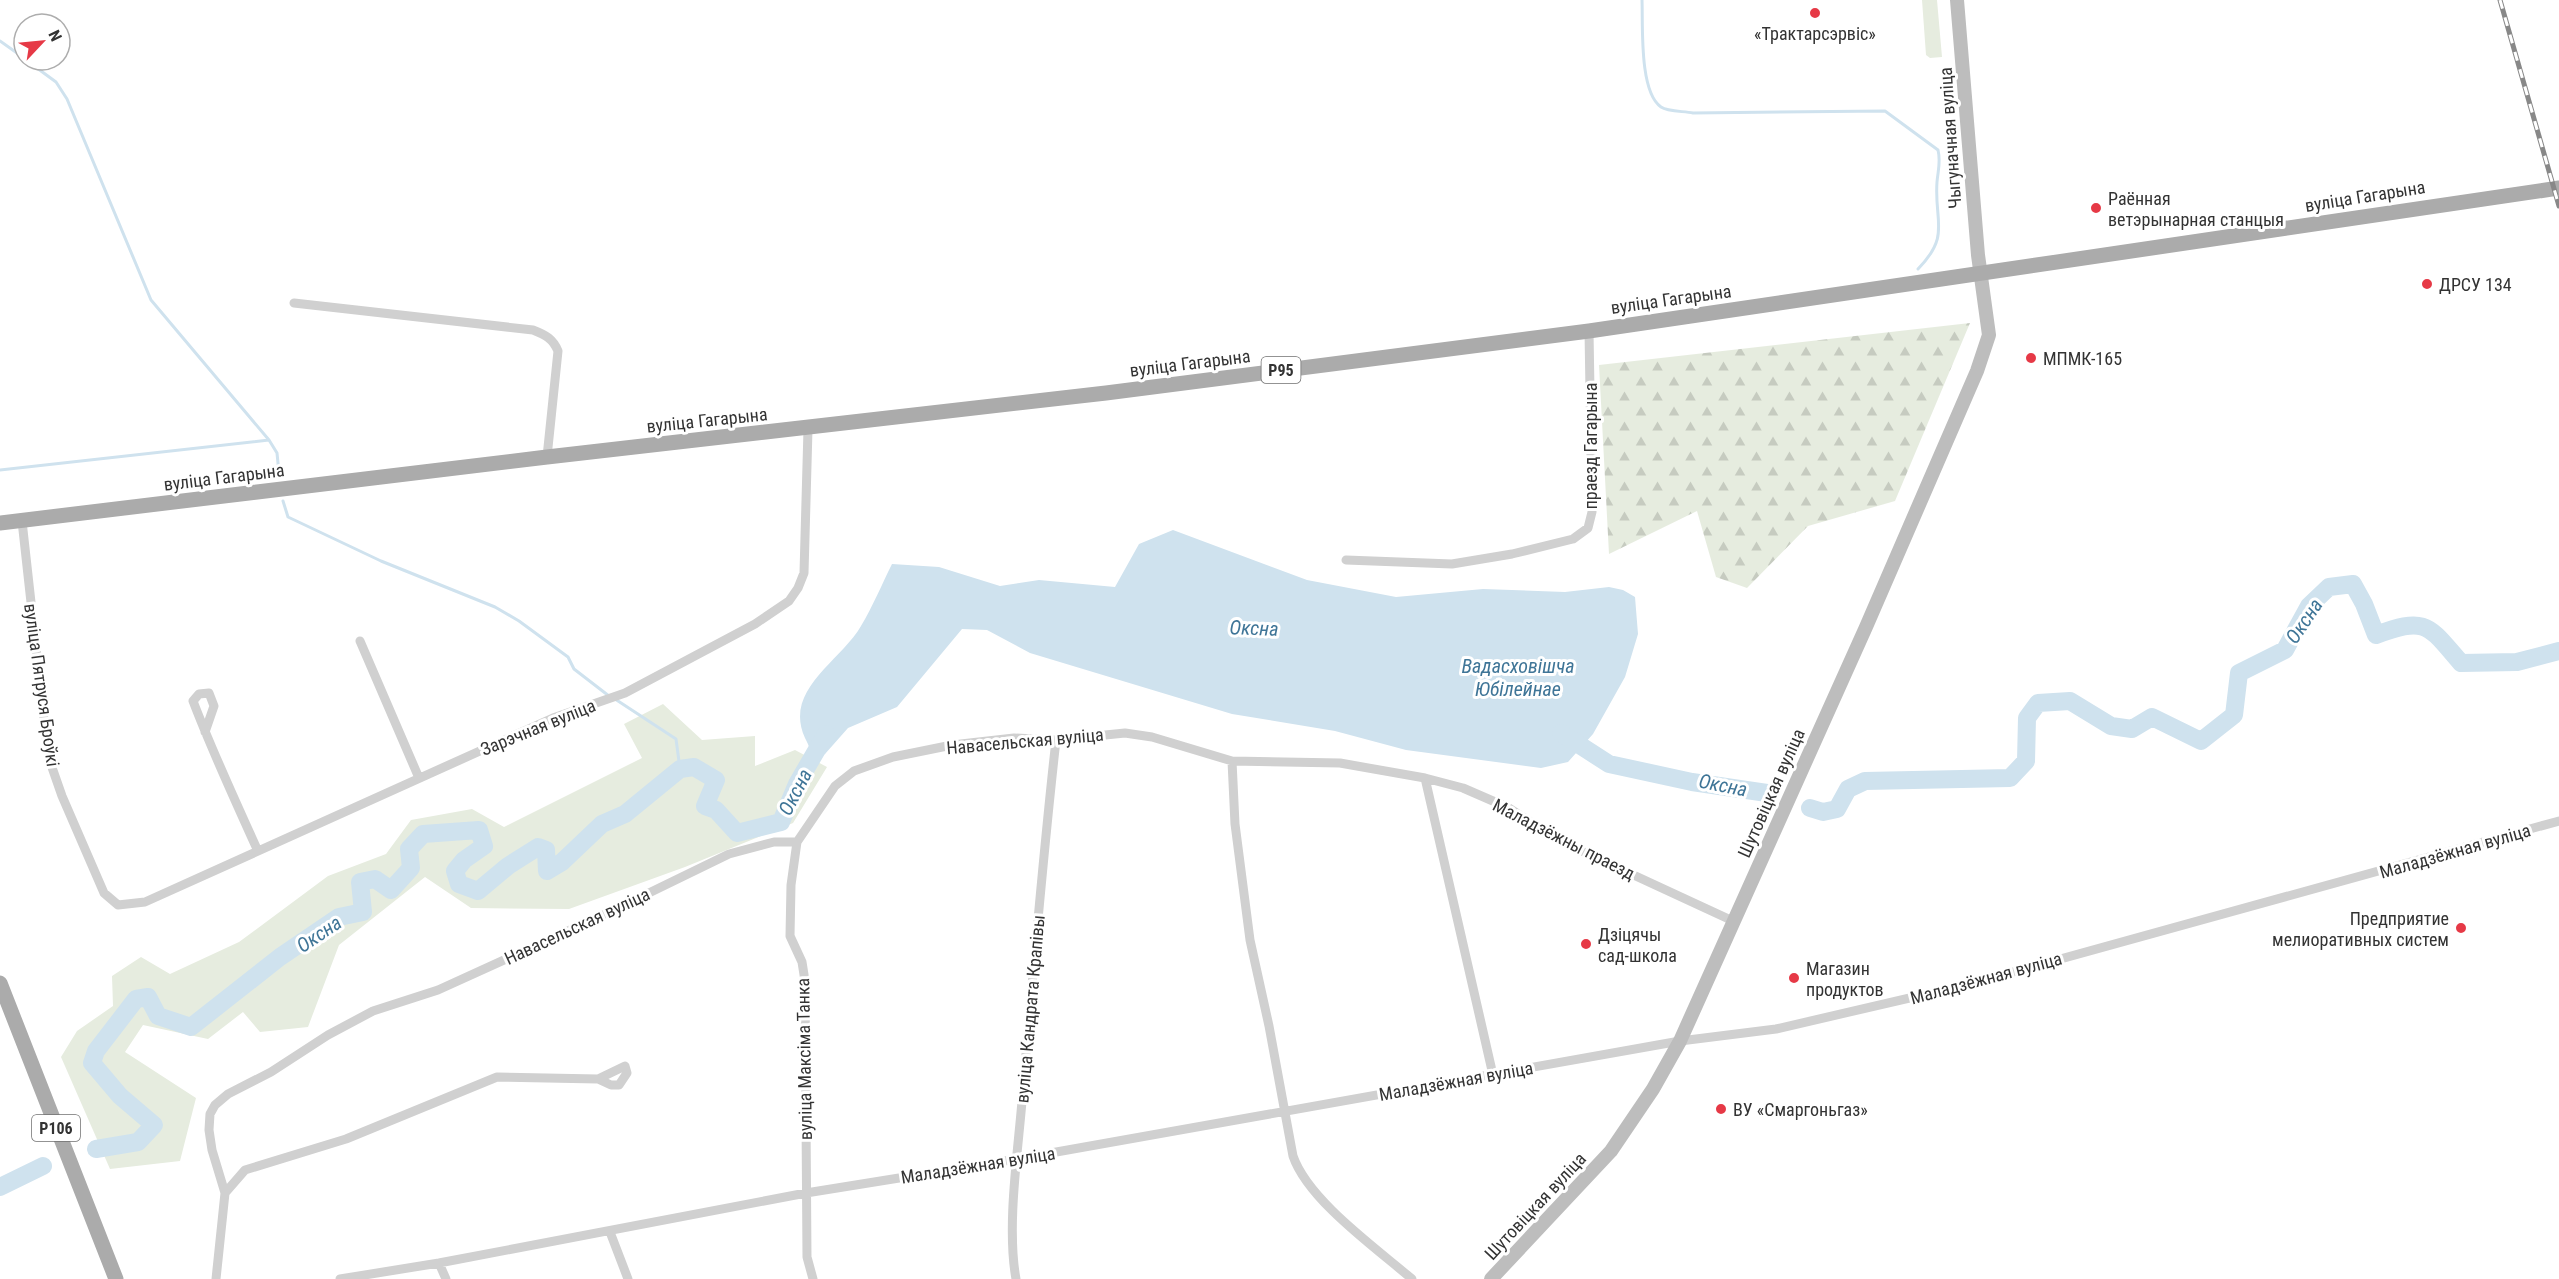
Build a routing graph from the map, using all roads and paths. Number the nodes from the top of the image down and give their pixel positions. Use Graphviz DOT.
graph roads {
  1 [pos="1957,0"];
  2 [pos="2559,188"];
  3 [pos="1981,274"];
  4 [pos="294,303"];
  5 [pos="1589,331"];
  6 [pos="808,429"];
  7 [pos="547,457"];
  8 [pos="22,521"];
  9 [pos="0,523"];
  10 [pos="1346,561"];
  11 [pos="360,641"];
  12 [pos="205,732"];
  13 [pos="1056,740"];
  14 [pos="1232,761"];
  15 [pos="419,778"];
  16 [pos="1425,778"];
  17 [pos="2559,821"];
  18 [pos="797,842"];
  19 [pos="257,849"];
  20 [pos="118,905"];
  21 [pos="1733,921"];
  22 [pos="0,982"];
  23 [pos="1680,1041"];
  24 [pos="1493,1075"];
  25 [pos="598,1079"];
  26 [pos="1284,1111"];
  27 [pos="1017,1160"];
  28 [pos="225,1192"];
  29 [pos="806,1193"];
  30 [pos="610,1232"];
  31 [pos="440,1263"];
  32 [pos="116,1279"];
  33 [pos="216,1279"];
  34 [pos="340,1279"];
  35 [pos="446,1279"];
  36 [pos="628,1279"];
  37 [pos="813,1279"];
  38 [pos="1016,1279"];
  39 [pos="1412,1279"];
  40 [pos="1491,1279"];
  1 -- 3 [label="main road, Чыгуначная вуліца"];
  2 -- 3 [label="main road, вуліца Гагарына / Р95"];
  3 -- 5 [label="main road, вуліца Гагарына / Р95"];
  3 -- 21 [label="main road, Шутовіцкая вуліца"];
  4 -- 7 [label="street"];
  5 -- 6 [label="main road, вуліца Гагарына / Р95"];
  5 -- 10 [label="street, праезд Гагарына"];
  6 -- 7 [label="main road, вуліца Гагарына / Р95"];
  6 -- 15 [label="street, Зарэчная вуліца"];
  7 -- 8 [label="main road, вуліца Гагарына / Р95"];
  8 -- 9 [label="main road, вуліца Гагарына / Р95"];
  8 -- 20 [label="street, вуліца Пятруся Броўкі"];
  11 -- 15 [label="street"];
  12 -- 19 [label="street"];
  13 -- 14 [label="street, Навасельская вуліца"];
  13 -- 18 [label="street, Навасельская вуліца"];
  13 -- 27 [label="street, вуліца Кандрата Крапівы"];
  14 -- 16 [label="street, Маладзёжны праезд"];
  14 -- 26 [label="street"];
  15 -- 19 [label="street, Зарэчная вуліца"];
  16 -- 21 [label="street, Маладзёжны праезд"];
  16 -- 24 [label="street"];
  17 -- 23 [label="street, Маладзёжная вуліца"];
  18 -- 28 [label="street, Навасельская вуліца"];
  18 -- 29 [label="street, вуліца Максіма Танка"];
  19 -- 20 [label="street, Зарэчная вуліца"];
  21 -- 23 [label="main road, Шутовіцкая вуліца"];
  22 -- 32 [label="main road, Р106"];
  23 -- 24 [label="street, Маладзёжная вуліца"];
  23 -- 40 [label="main road, Шутовіцкая вуліца"];
  24 -- 26 [label="street, Маладзёжная вуліца"];
  25 -- 28 [label="street"];
  26 -- 27 [label="street, Маладзёжная вуліца"];
  26 -- 39 [label="street"];
  27 -- 29 [label="street, Маладзёжная вуліца"];
  27 -- 38 [label="street, вуліца Кандрата Крапівы"];
  28 -- 33 [label="street"];
  29 -- 30 [label="street, Маладзёжная вуліца"];
  29 -- 37 [label="street, вуліца Максіма Танка"];
  30 -- 31 [label="street, Маладзёжная вуліца"];
  30 -- 36 [label="street"];
  31 -- 34 [label="street, Маладзёжная вуліца"];
  31 -- 35 [label="street"];
}
